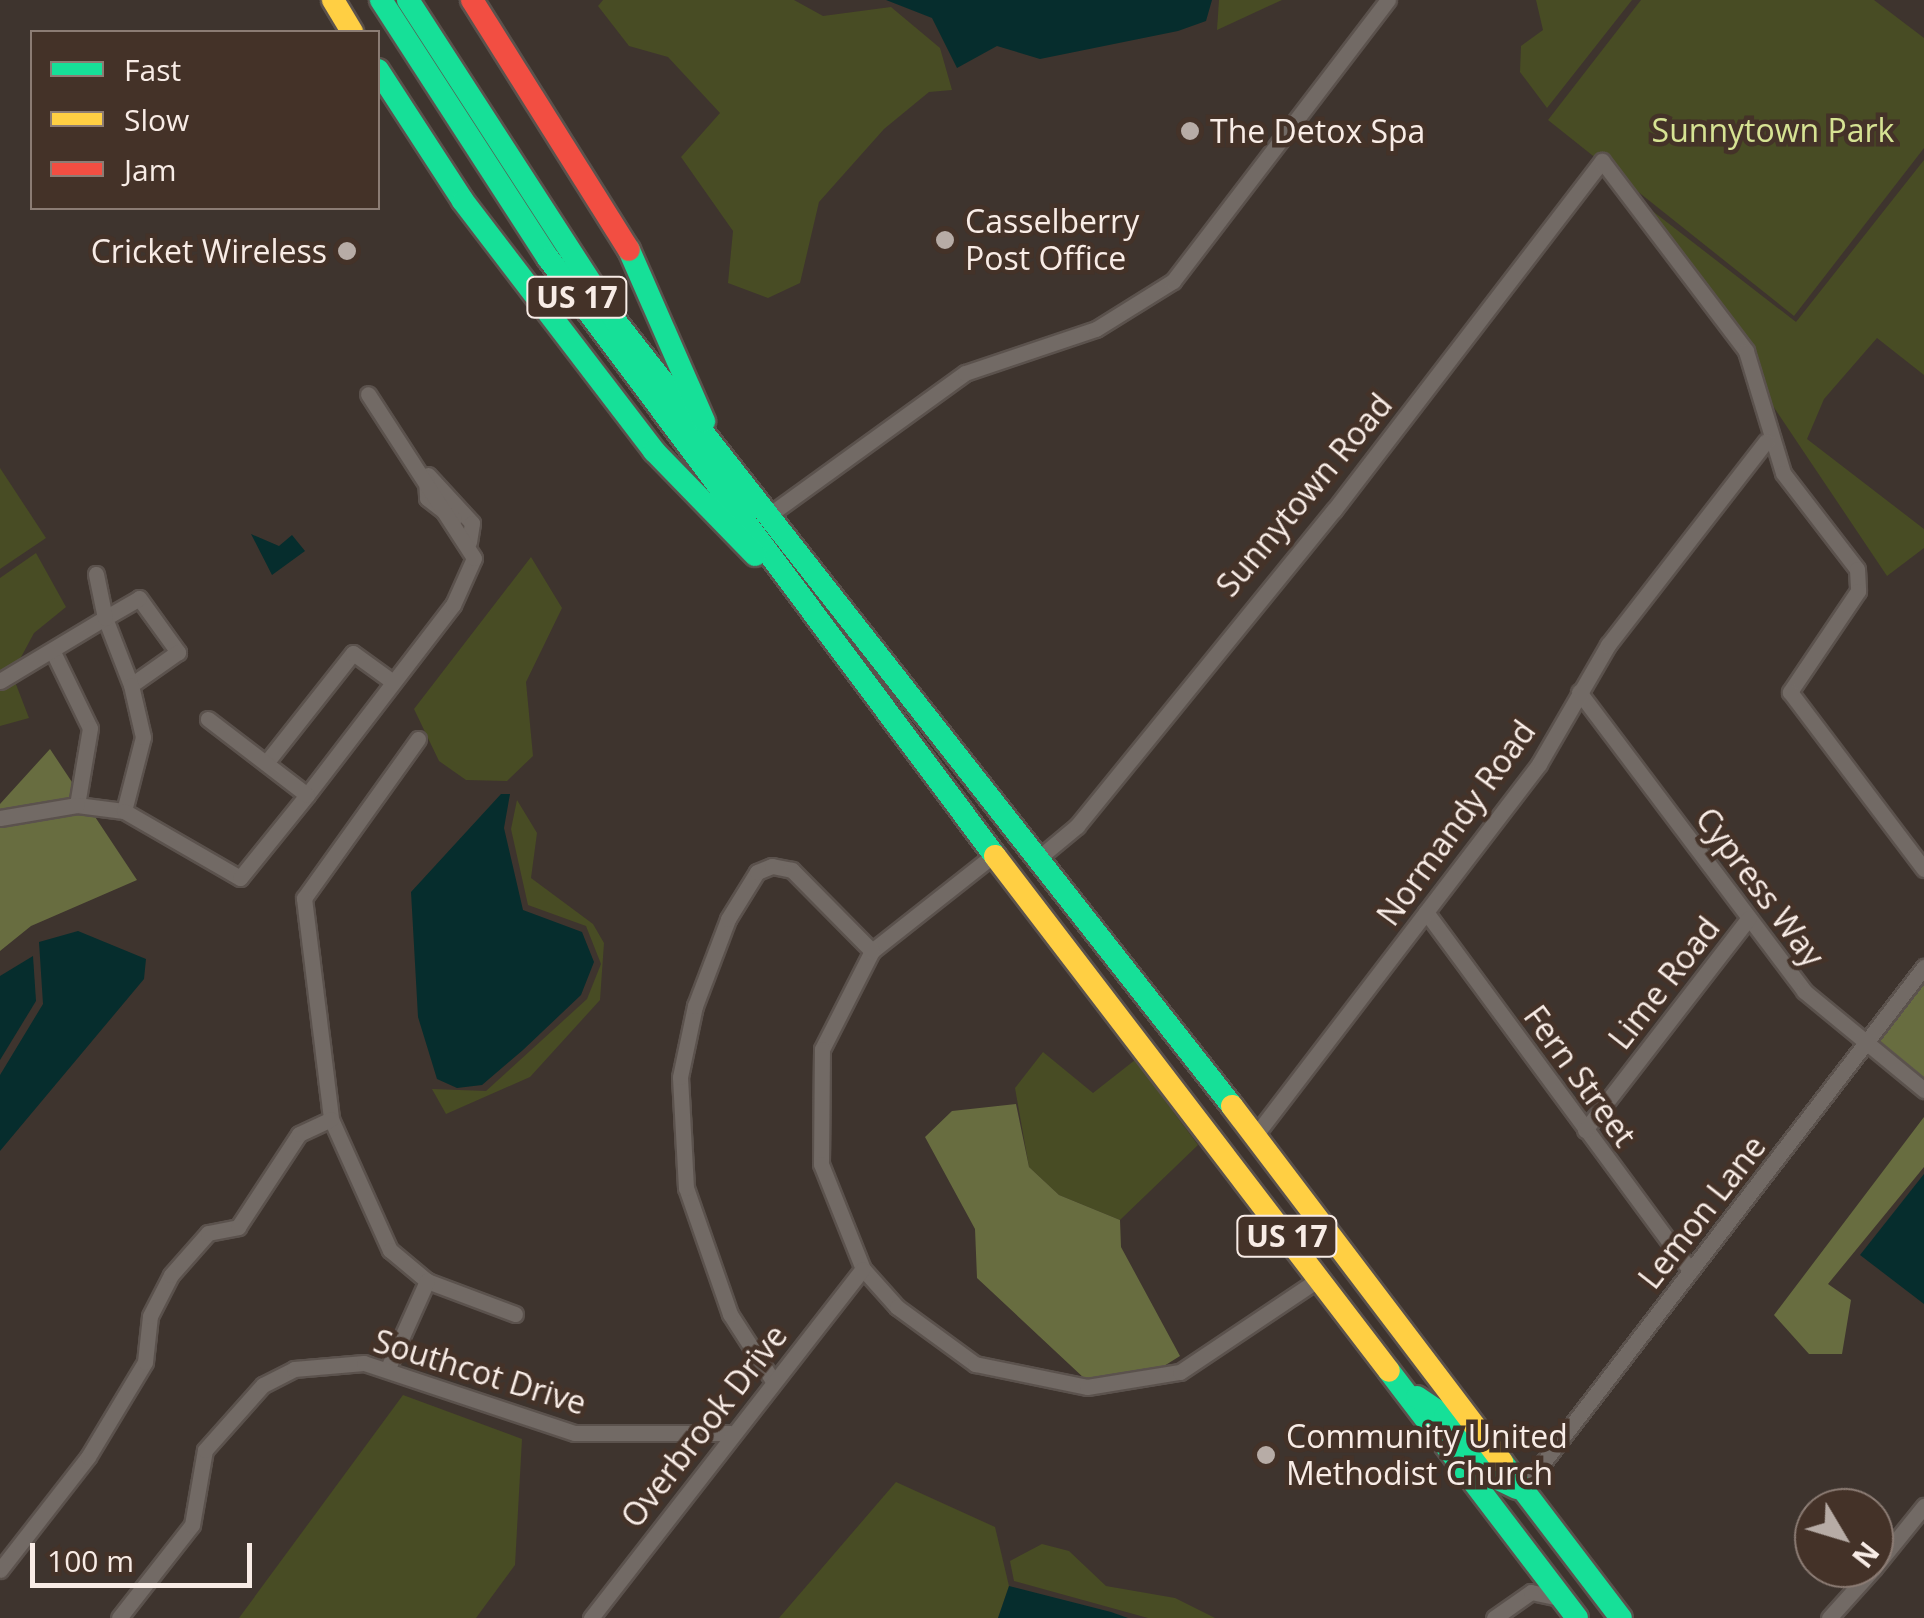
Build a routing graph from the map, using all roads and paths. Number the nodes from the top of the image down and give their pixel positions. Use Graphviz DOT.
graph roads {
  1 [pos="381,0"];
  2 [pos="408,0"];
  3 [pos="472,0"];
  4 [pos="1388,0"];
  5 [pos="336,3"];
  6 [pos="351,30"];
  7 [pos="380,73"];
  8 [pos="368,394"];
  9 [pos="1766,441"];
  10 [pos="715,447"];
  11 [pos="770,515"];
  12 [pos="96,574"];
  13 [pos="787,584"];
  14 [pos="105,618"];
  15 [pos="54,654"];
  16 [pos="0,681"];
  17 [pos="394,682"];
  18 [pos="131,685"];
  19 [pos="1580,692"];
  20 [pos="208,719"];
  21 [pos="418,739"];
  22 [pos="266,763"];
  23 [pos="307,795"];
  24 [pos="77,806"];
  25 [pos="124,811"];
  26 [pos="0,818"];
  27 [pos="972,822"];
  28 [pos="996,853"];
  29 [pos="1041,856"];
  30 [pos="1924,869"];
  31 [pos="1426,912"];
  32 [pos="1749,918"];
  33 [pos="872,951"];
  34 [pos="1924,966"];
  35 [pos="1865,1044"];
  36 [pos="1924,1090"];
  37 [pos="1185,1099"];
  38 [pos="331,1119"];
  39 [pos="1585,1130"];
  40 [pos="1254,1136"];
  41 [pos="863,1268"];
  42 [pos="1691,1271"];
  43 [pos="427,1280"];
  44 [pos="1319,1280"];
  45 [pos="1381,1304"];
  46 [pos="515,1314"];
  47 [pos="387,1370"];
  48 [pos="773,1381"];
  49 [pos="1402,1387"];
  50 [pos="730,1433"];
  51 [pos="1522,1490"];
  52 [pos="1924,1506"];
  53 [pos="1511,1530"];
  54 [pos="1894,1543"];
  55 [pos="0,1570"];
  56 [pos="1856,1588"];
  57 [pos="1571,1610"];
  58 [pos="118,1618"];
  59 [pos="590,1618"];
  60 [pos="1494,1618"];
  61 [pos="1618,1618"];
  62 [pos="1828,1618"];
  1 -- 13 [label="main road, US 17"];
  2 -- 10 [label="main road, US 17"];
  3 -- 10 [label="main road"];
  4 -- 11 [label="street"];
  5 -- 6 [label="main road"];
  7 -- 13 [label="main road"];
  8 -- 17 [label="street"];
  9 -- 19 [label="street, Normandy Road"];
  9 -- 29 [label="street, Sunnytown Road"];
  9 -- 30 [label="street"];
  10 -- 11 [label="main road, US 17"];
  11 -- 29 [label="main road, US 17"];
  12 -- 14 [label="street"];
  13 -- 27 [label="main road, US 17"];
  14 -- 15 [label="street"];
  14 -- 18 [label="street"];
  14 -- 18 [label="street"];
  15 -- 16 [label="street"];
  15 -- 24 [label="street"];
  17 -- 22 [label="street"];
  17 -- 23 [label="street"];
  18 -- 25 [label="street"];
  19 -- 31 [label="street, Normandy Road"];
  19 -- 32 [label="street, Cypress Way"];
  20 -- 22 [label="street"];
  21 -- 38 [label="street"];
  22 -- 23 [label="street"];
  23 -- 25 [label="street"];
  24 -- 25 [label="street"];
  24 -- 26 [label="street"];
  27 -- 28 [label="main road, US 17"];
  27 -- 29 [label="main road"];
  28 -- 33 [label="street"];
  28 -- 37 [label="main road, US 17"];
  29 -- 40 [label="main road, US 17"];
  31 -- 39 [label="street, Fern Street"];
  31 -- 40 [label="street, Normandy Road"];
  32 -- 35 [label="street, Cypress Way"];
  32 -- 39 [label="street, Lime Road"];
  33 -- 41 [label="street"];
  33 -- 48 [label="street"];
  34 -- 35 [label="street, Lemon Lane"];
  35 -- 36 [label="street, Cypress Way"];
  35 -- 42 [label="street, Lemon Lane"];
  37 -- 40 [label="main road"];
  37 -- 44 [label="main road, US 17"];
  38 -- 43 [label="street"];
  38 -- 55 [label="street"];
  39 -- 42 [label="street, Fern Street"];
  40 -- 45 [label="main road, US 17"];
  41 -- 44 [label="street"];
  41 -- 48 [label="street, Overbrook Drive"];
  42 -- 51 [label="street, Lemon Lane"];
  43 -- 46 [label="street"];
  43 -- 47 [label="street"];
  44 -- 45 [label="main road"];
  44 -- 49 [label="main road, US 17"];
  45 -- 51 [label="main road, US 17"];
  47 -- 50 [label="street, Southcot Drive"];
  47 -- 58 [label="street, Southcot Drive"];
  48 -- 50 [label="street, Overbrook Drive"];
  49 -- 51 [label="main road"];
  49 -- 53 [label="main road, US 17"];
  50 -- 59 [label="street, Overbrook Drive"];
  51 -- 61 [label="main road, US 17"];
  52 -- 54 [label="street"];
  53 -- 57 [label="main road, US 17"];
  53 -- 61 [label="main road"];
  56 -- 62 [label="street"];
  57 -- 60 [label="street"];
}
